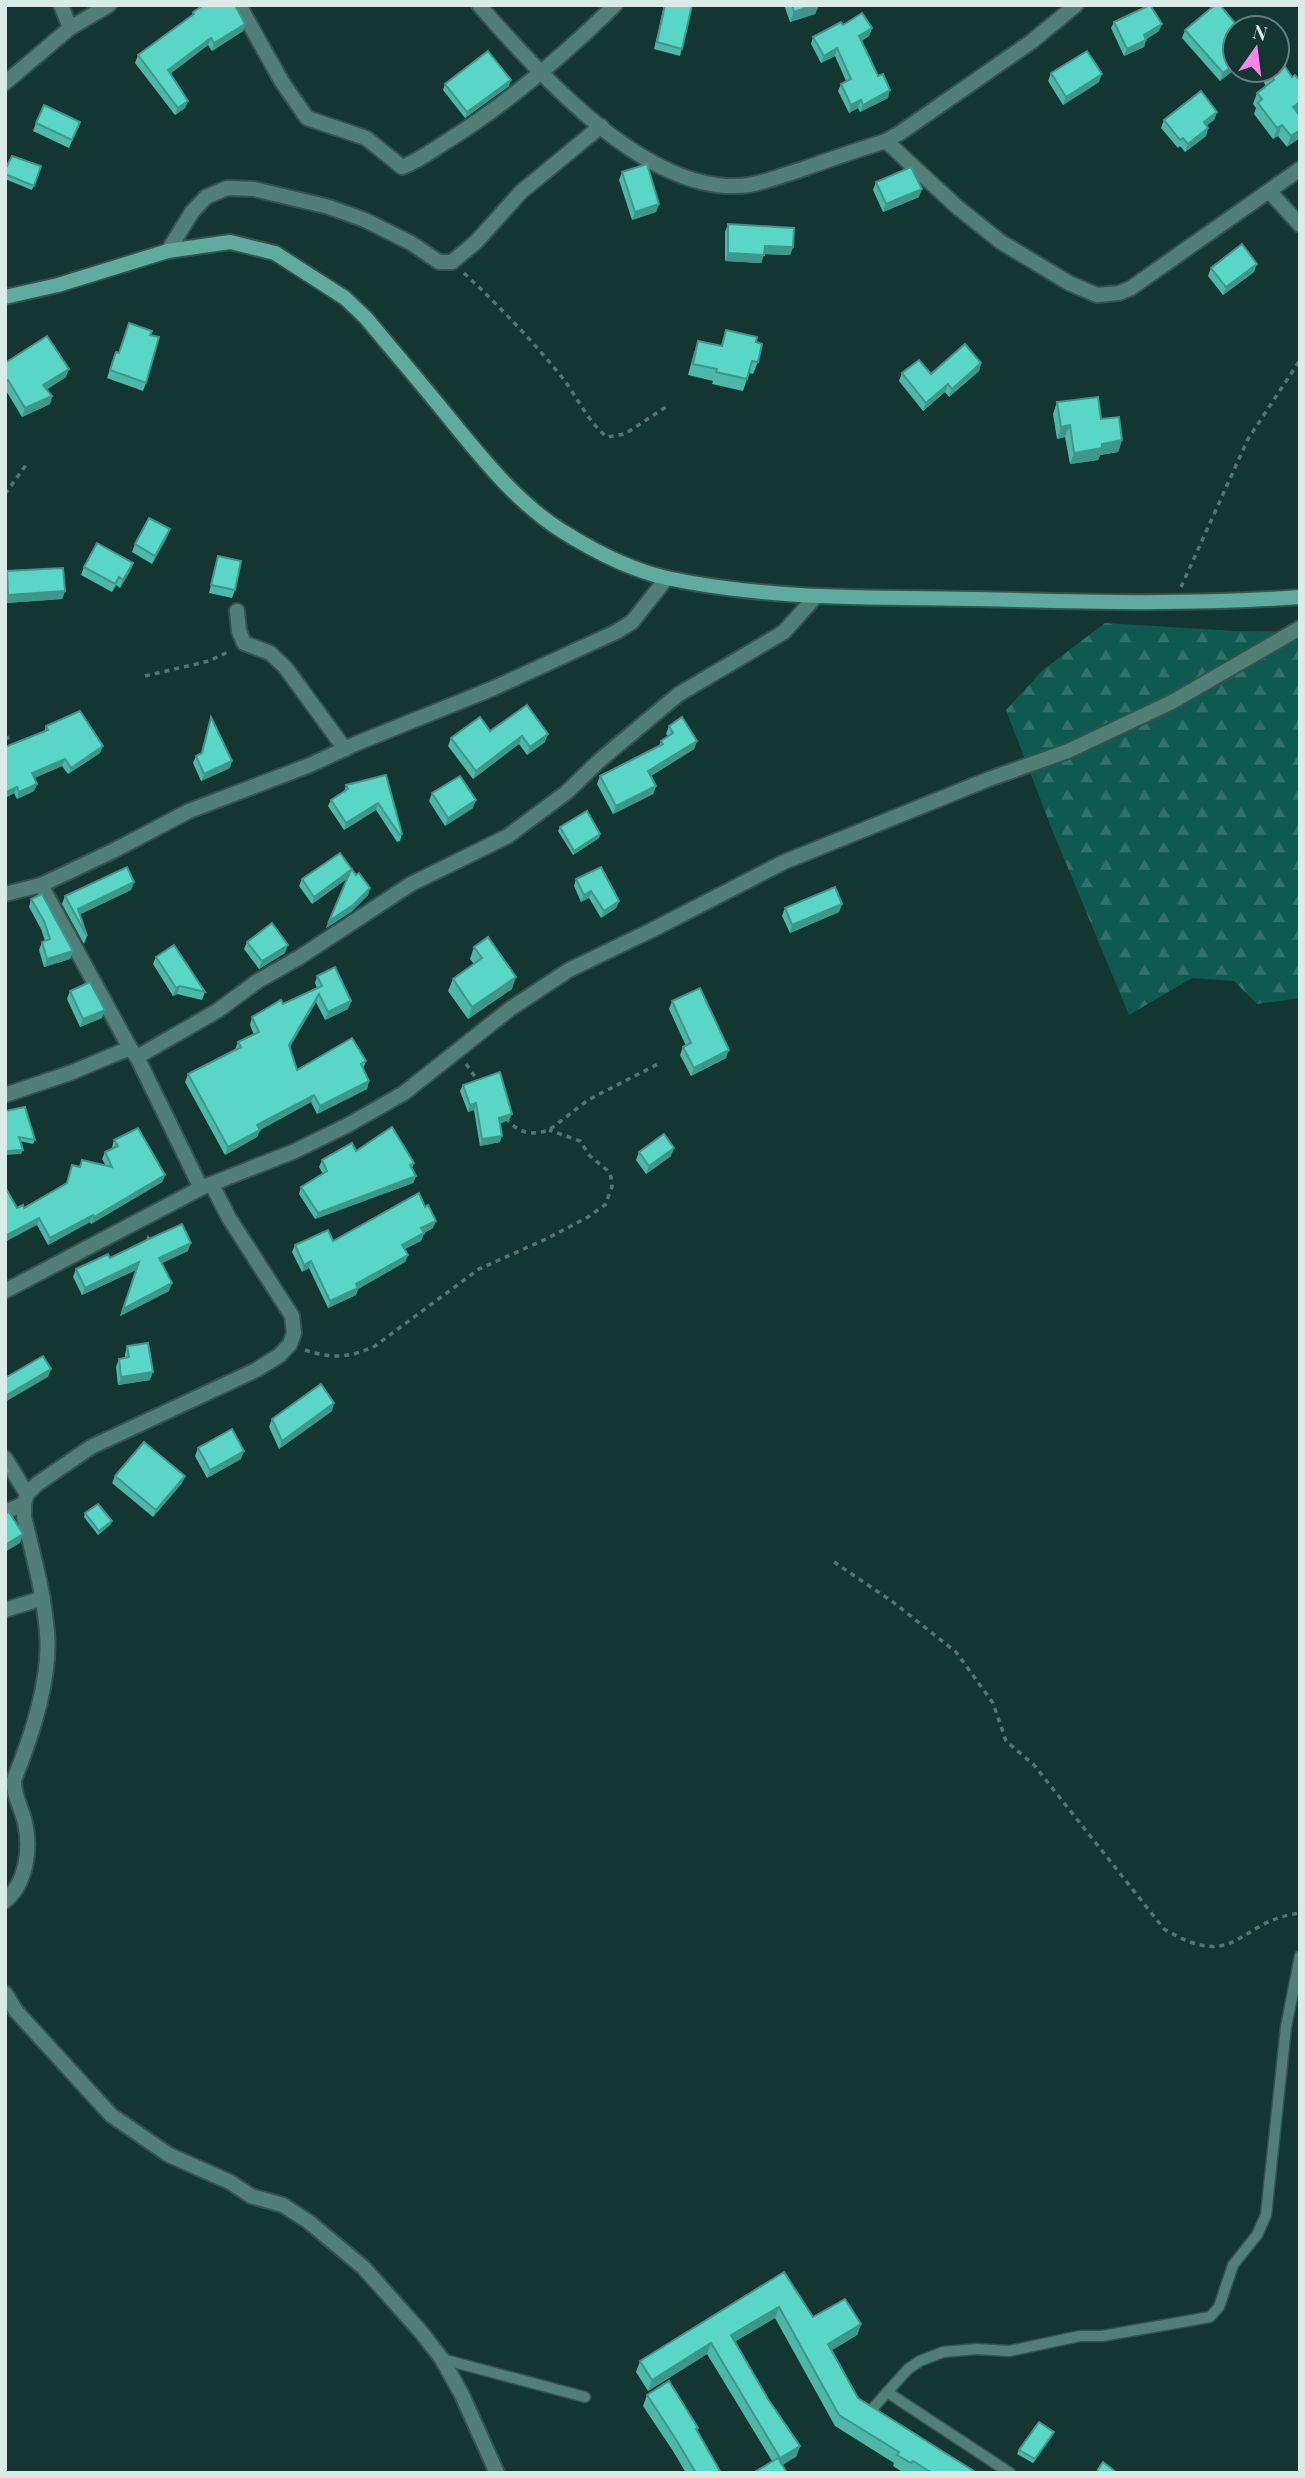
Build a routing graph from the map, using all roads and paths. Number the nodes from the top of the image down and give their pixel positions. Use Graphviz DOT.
graph roads {
  1 [pos="61,5"];
  2 [pos="109,5"];
  3 [pos="239,5"];
  4 [pos="479,5"];
  5 [pos="615,5"];
  6 [pos="1076,5"];
  7 [pos="70,29"];
  8 [pos="540,72"];
  9 [pos="5,83"];
  10 [pos="601,126"];
  11 [pos="886,141"];
  12 [pos="1300,169"];
  13 [pos="1269,191"];
  14 [pos="1300,225"];
  15 [pos="168,251"];
  16 [pos="452,261"];
  17 [pos="5,297"];
  18 [pos="1300,360"];
  19 [pos="669,405"];
  20 [pos="26,465"];
  21 [pos="5,494"];
  22 [pos="667,578"];
  23 [pos="816,596"];
  24 [pos="1300,597"];
  25 [pos="1175,602"];
  26 [pos="237,611"];
  27 [pos="1300,628"];
  28 [pos="244,643"];
  29 [pos="145,676"];
  30 [pos="345,749"];
  31 [pos="41,885"];
  32 [pos="5,894"];
  33 [pos="457,1051"];
  34 [pos="134,1053"];
  35 [pos="660,1063"];
  36 [pos="484,1088"];
  37 [pos="5,1095"];
  38 [pos="503,1114"];
  39 [pos="549,1130"];
  40 [pos="207,1187"];
  41 [pos="5,1291"];
  42 [pos="290,1345"];
  43 [pos="5,1458"];
  44 [pos="26,1499"];
  45 [pos="5,1512"];
  46 [pos="834,1562"];
  47 [pos="43,1598"];
  48 [pos="5,1610"];
  49 [pos="5,1901"];
  50 [pos="1300,1913"];
  51 [pos="1300,1956"];
  52 [pos="6,1996"];
  53 [pos="442,2359"];
  54 [pos="887,2392"];
  55 [pos="585,2397"];
  56 [pos="873,2408"];
  57 [pos="497,2473"];
  58 [pos="1010,2473"];
  1 -- 7 [label="street"];
  2 -- 7 [label="street"];
  3 -- 8 [label="street"];
  4 -- 8 [label="street"];
  5 -- 8 [label="street"];
  6 -- 11 [label="street"];
  7 -- 9 [label="street"];
  8 -- 10 [label="street"];
  10 -- 11 [label="street"];
  10 -- 16 [label="street"];
  11 -- 13 [label="street"];
  12 -- 13 [label="street"];
  13 -- 14 [label="street"];
  15 -- 16 [label="street"];
  15 -- 17 [label="main road"];
  15 -- 22 [label="main road"];
  16 -- 19 [label="path"];
  18 -- 25 [label="path"];
  20 -- 21 [label="path"];
  22 -- 23 [label="main road"];
  22 -- 30 [label="street"];
  23 -- 25 [label="main road"];
  23 -- 34 [label="street"];
  24 -- 25 [label="main road"];
  26 -- 28 [label="street"];
  27 -- 33 [label="street"];
  28 -- 29 [label="path"];
  28 -- 30 [label="street"];
  30 -- 31 [label="street"];
  31 -- 32 [label="street"];
  31 -- 34 [label="street"];
  33 -- 36 [label="path"];
  33 -- 40 [label="street"];
  34 -- 37 [label="street"];
  34 -- 40 [label="street"];
  35 -- 39 [label="path"];
  38 -- 39 [label="path"];
  39 -- 42 [label="path"];
  40 -- 41 [label="street"];
  40 -- 42 [label="street"];
  42 -- 44 [label="street"];
  43 -- 44 [label="street"];
  44 -- 45 [label="street"];
  44 -- 47 [label="street"];
  46 -- 50 [label="path"];
  47 -- 48 [label="street"];
  47 -- 49 [label="street"];
  51 -- 54 [label="lane"];
  52 -- 53 [label="street"];
  53 -- 55 [label="lane"];
  53 -- 57 [label="street"];
  54 -- 56 [label="lane"];
  54 -- 58 [label="lane"];
}
